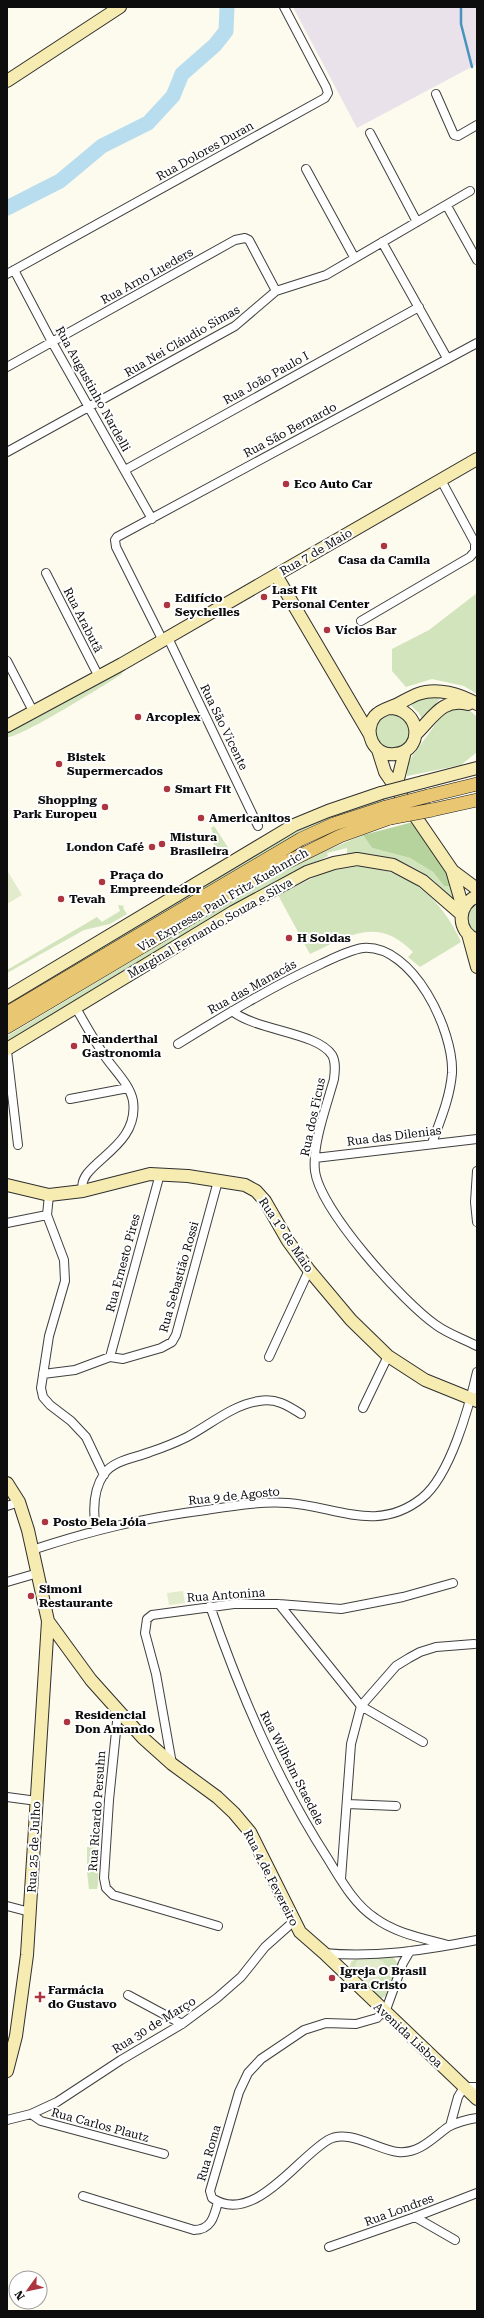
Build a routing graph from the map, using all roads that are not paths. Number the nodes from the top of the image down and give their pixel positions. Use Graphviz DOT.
graph roads {
  1 [pos="120,7"];
  2 [pos="284,7"];
  3 [pos="7,81"];
  4 [pos="436,94"];
  5 [pos="477,125"];
  6 [pos="370,133"];
  7 [pos="306,169"];
  8 [pos="470,191"];
  9 [pos="447,206"];
  10 [pos="417,222"];
  11 [pos="382,242"];
  12 [pos="354,257"];
  13 [pos="477,260"];
  14 [pos="11,272"];
  15 [pos="276,291"];
  16 [pos="419,307"];
  17 [pos="52,342"];
  18 [pos="477,342"];
  19 [pos="448,358"];
  20 [pos="7,367"];
  21 [pos="89,408"];
  22 [pos="7,452"];
  23 [pos="477,459"];
  24 [pos="125,470"];
  25 [pos="441,480"];
  26 [pos="152,519"];
  27 [pos="115,540"];
  28 [pos="46,573"];
  29 [pos="276,575"];
  30 [pos="361,621"];
  31 [pos="165,639"];
  32 [pos="7,661"];
  33 [pos="99,677"];
  34 [pos="477,704"];
  35 [pos="389,708"];
  36 [pos="477,709"];
  37 [pos="34,713"];
  38 [pos="358,717"];
  39 [pos="374,718"];
  40 [pos="7,726"];
  41 [pos="416,734"];
  42 [pos="370,735"];
  43 [pos="378,750"];
  44 [pos="405,751"];
  45 [pos="477,762"];
  46 [pos="472,769"];
  47 [pos="477,784"];
  48 [pos="396,787"];
  49 [pos="477,800"];
  50 [pos="388,813"];
  51 [pos="258,826"];
  52 [pos="452,870"];
  53 [pos="477,889"];
  54 [pos="477,896"];
  55 [pos="462,911"];
  56 [pos="472,937"];
  57 [pos="477,967"];
  58 [pos="7,997"];
  59 [pos="76,1008"];
  60 [pos="232,1011"];
  61 [pos="7,1013"];
  62 [pos="7,1027"];
  63 [pos="178,1044"];
  64 [pos="7,1050"];
  65 [pos="128,1088"];
  66 [pos="70,1099"];
  67 [pos="477,1139"];
  68 [pos="432,1143"];
  69 [pos="18,1145"];
  70 [pos="315,1158"];
  71 [pos="477,1171"];
  72 [pos="160,1174"];
  73 [pos="218,1181"];
  74 [pos="7,1185"];
  75 [pos="83,1191"];
  76 [pos="49,1195"];
  77 [pos="47,1215"];
  78 [pos="477,1222"];
  79 [pos="7,1223"];
  80 [pos="309,1270"];
  81 [pos="477,1346"];
  82 [pos="388,1356"];
  83 [pos="110,1357"];
  84 [pos="269,1357"];
  85 [pos="477,1372"];
  86 [pos="43,1374"];
  87 [pos="474,1401"];
  88 [pos="363,1408"];
  89 [pos="301,1414"];
  90 [pos="104,1475"];
  91 [pos="7,1483"];
  92 [pos="13,1504"];
  93 [pos="96,1530"];
  94 [pos="32,1550"];
  95 [pos="38,1573"];
  96 [pos="7,1582"];
  97 [pos="453,1583"];
  98 [pos="279,1604"];
  99 [pos="210,1606"];
  100 [pos="48,1621"];
  101 [pos="474,1644"];
  102 [pos="361,1706"];
  103 [pos="118,1712"];
  104 [pos="422,1742"];
  105 [pos="172,1764"];
  106 [pos="7,1797"];
  107 [pos="37,1801"];
  108 [pos="346,1804"];
  109 [pos="396,1806"];
  110 [pos="341,1879"];
  111 [pos="7,1906"];
  112 [pos="30,1912"];
  113 [pos="293,1922"];
  114 [pos="218,1926"];
  115 [pos="474,1942"];
  116 [pos="448,1945"];
  117 [pos="410,1951"];
  118 [pos="324,1952"];
  119 [pos="128,1995"];
  120 [pos="384,2012"];
  121 [pos="182,2024"];
  122 [pos="7,2071"];
  123 [pos="464,2087"];
  124 [pos="477,2087"];
  125 [pos="477,2099"];
  126 [pos="31,2114"];
  127 [pos="477,2118"];
  128 [pos="7,2120"];
  129 [pos="450,2126"];
  130 [pos="164,2154"];
  131 [pos="477,2193"];
  132 [pos="83,2196"];
  133 [pos="218,2202"];
  134 [pos="416,2217"];
  135 [pos="455,2240"];
  136 [pos="329,2247"];
  1 -- 3 [label="street"];
  2 -- 14 [label="street, Rua Dolores Duran"];
  4 -- 5 [label="street"];
  6 -- 10 [label="street"];
  7 -- 12 [label="street"];
  8 -- 9 [label="street, Rua Nei Cláudio Simas"];
  9 -- 10 [label="street, Rua Nei Cláudio Simas"];
  9 -- 13 [label="street"];
  10 -- 11 [label="street, Rua Nei Cláudio Simas"];
  11 -- 12 [label="street, Rua Nei Cláudio Simas"];
  11 -- 16 [label="street"];
  12 -- 15 [label="street, Rua Nei Cláudio Simas"];
  14 -- 17 [label="street, Rua Augustinho Nardelli"];
  15 -- 17 [label="street, Rua Arno Lueders"];
  15 -- 21 [label="street, Rua Nei Cláudio Simas"];
  16 -- 19 [label="street"];
  16 -- 24 [label="street, Rua João Paulo I"];
  17 -- 20 [label="street, Rua Arno Lueders"];
  17 -- 21 [label="street, Rua Augustinho Nardelli"];
  18 -- 19 [label="street, Rua São Bernardo"];
  19 -- 26 [label="street, Rua São Bernardo"];
  21 -- 22 [label="street, Rua Nei Cláudio Simas"];
  21 -- 24 [label="street, Rua Augustinho Nardelli"];
  23 -- 25 [label="street, Rua 7 de Maio"];
  24 -- 26 [label="street, Rua Augustinho Nardelli"];
  25 -- 29 [label="street, Rua 7 de Maio"];
  25 -- 30 [label="street"];
  26 -- 27 [label="street, Rua São Bernardo"];
  27 -- 31 [label="street, Rua São Vicente"];
  28 -- 33 [label="street, Rua Arabutã"];
  29 -- 31 [label="street, Rua 7 de Maio"];
  29 -- 38 [label="street"];
  31 -- 33 [label="street, Rua 7 de Maio"];
  31 -- 51 [label="street, Rua São Vicente"];
  32 -- 37 [label="street"];
  33 -- 37 [label="street, Rua 7 de Maio"];
  34 -- 35 [label="street"];
  35 -- 39 [label="street"];
  35 -- 41 [label="street"];
  36 -- 41 [label="street"];
  37 -- 40 [label="street, Rua 7 de Maio"];
  38 -- 39 [label="street"];
  38 -- 42 [label="street"];
  39 -- 42 [label="street"];
  41 -- 44 [label="street"];
  42 -- 43 [label="street"];
  43 -- 44 [label="street"];
  43 -- 48 [label="street"];
  44 -- 48 [label="street"];
  45 -- 46 [label="street"];
  46 -- 58 [label="street, bridge"];
  47 -- 50 [label="main road, Via Expressa Paul Fritz Kuehnrich, bridge"];
  48 -- 52 [label="street"];
  49 -- 50 [label="main road, Via Expressa Paul Fritz Kuehnrich, bridge"];
  50 -- 61 [label="main road, Via Expressa Paul Fritz Kuehnrich"];
  50 -- 62 [label="main road, Via Expressa Paul Fritz Kuehnrich"];
  52 -- 53 [label="street"];
  52 -- 55 [label="street"];
  54 -- 55 [label="street"];
  55 -- 56 [label="street"];
  55 -- 59 [label="street, Marginal Fernando Souza e Silva"];
  56 -- 57 [label="street"];
  59 -- 64 [label="street, Marginal Fernando Souza e Silva"];
  59 -- 65 [label="street"];
  60 -- 63 [label="street, Rua das Manacás"];
  60 -- 68 [label="street, Rua das Manacás"];
  60 -- 70 [label="street, Rua dos Ficus"];
  64 -- 69 [label="street"];
  65 -- 66 [label="street"];
  65 -- 75 [label="street"];
  67 -- 68 [label="street, Rua das Dilenias"];
  68 -- 70 [label="street, Rua das Dilenias"];
  70 -- 81 [label="street, Rua dos Ficus"];
  71 -- 78 [label="street"];
  72 -- 73 [label="street, Rua 1º de Maio"];
  72 -- 75 [label="street, Rua 1º de Maio"];
  72 -- 83 [label="street, Rua Ernesto Pires"];
  73 -- 80 [label="street, Rua 1º de Maio"];
  73 -- 83 [label="street, Rua Sebastião Rossi"];
  74 -- 76 [label="street, Rua 1º de Maio"];
  75 -- 76 [label="street, Rua 1º de Maio"];
  76 -- 77 [label="street"];
  77 -- 79 [label="street"];
  77 -- 86 [label="street"];
  80 -- 82 [label="street, Rua 1º de Maio"];
  80 -- 84 [label="street"];
  82 -- 87 [label="street, Rua 1º de Maio"];
  82 -- 88 [label="street"];
  83 -- 86 [label="street, Rua Sebastião Rossi"];
  85 -- 87 [label="street, Rua 9 de Agosto"];
  86 -- 90 [label="street"];
  87 -- 93 [label="street, Rua 9 de Agosto"];
  89 -- 90 [label="street"];
  90 -- 93 [label="street"];
  91 -- 92 [label="street"];
  92 -- 94 [label="street"];
  93 -- 94 [label="street, Rua 9 de Agosto"];
  94 -- 95 [label="street"];
  95 -- 96 [label="street"];
  95 -- 100 [label="street"];
  97 -- 98 [label="street, Rua Antonina"];
  98 -- 99 [label="street, Rua Antonina"];
  98 -- 102 [label="street"];
  99 -- 105 [label="street, Rua Antonina"];
  99 -- 110 [label="street, Rua Wilhelm Staedele"];
  100 -- 103 [label="street, Rua 4 de Fevereiro"];
  100 -- 107 [label="street, Rua 25 de Julho"];
  101 -- 102 [label="street"];
  102 -- 104 [label="street"];
  102 -- 108 [label="street"];
  103 -- 105 [label="street, Rua 4 de Fevereiro"];
  103 -- 114 [label="street, Rua Ricardo Persuhn"];
  105 -- 113 [label="street, Rua 4 de Fevereiro"];
  106 -- 107 [label="street"];
  107 -- 112 [label="street, Rua 25 de Julho"];
  108 -- 109 [label="street"];
  108 -- 110 [label="street"];
  110 -- 116 [label="street, Rua Wilhelm Staedele"];
  111 -- 112 [label="street"];
  112 -- 122 [label="street, Rua 25 de Julho"];
  113 -- 118 [label="street, Rua 4 de Fevereiro"];
  113 -- 121 [label="street, Rua 30 de Março"];
  115 -- 116 [label="street"];
  116 -- 117 [label="street"];
  117 -- 118 [label="street"];
  117 -- 120 [label="street"];
  118 -- 120 [label="street, Avenida Lisboa"];
  119 -- 121 [label="street"];
  120 -- 123 [label="street, Avenida Lisboa"];
  120 -- 133 [label="street, Rua Roma"];
  121 -- 126 [label="street, Rua 30 de Março"];
  123 -- 124 [label="street"];
  123 -- 125 [label="street, Avenida Lisboa"];
  123 -- 129 [label="street"];
  126 -- 128 [label="street, Rua 30 de Março"];
  126 -- 130 [label="street, Rua Carlos Plautz"];
  127 -- 129 [label="street"];
  129 -- 133 [label="street"];
  131 -- 134 [label="street, Rua Londres"];
  132 -- 133 [label="street"];
  134 -- 135 [label="street"];
  134 -- 136 [label="street, Rua Londres"];
}
